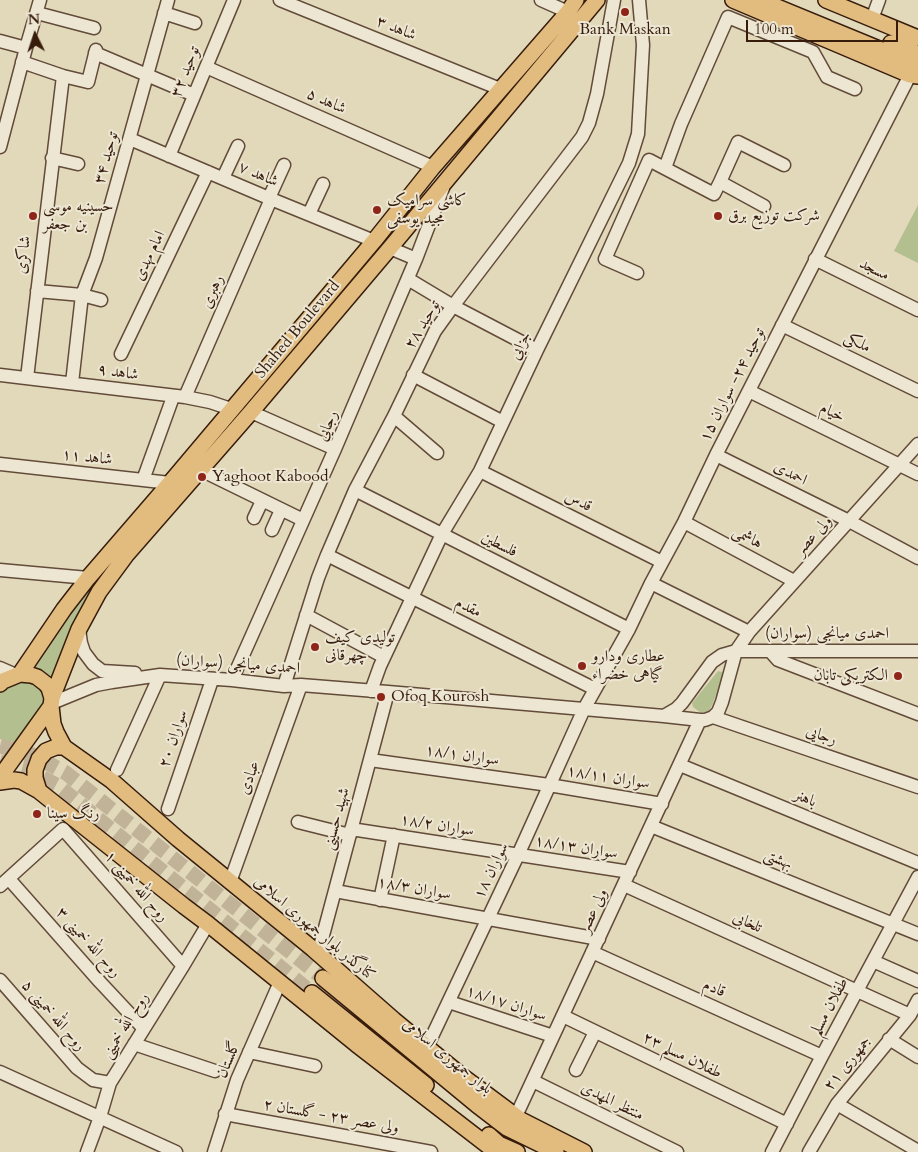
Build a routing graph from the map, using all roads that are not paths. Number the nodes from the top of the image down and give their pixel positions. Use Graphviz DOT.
graph roads {
  1 [pos="40,0"];
  2 [pos="168,0"];
  3 [pos="234,0"];
  4 [pos="280,0"];
  5 [pos="540,0"];
  6 [pos="597,0"];
  7 [pos="614,0"];
  8 [pos="639,0"];
  9 [pos="732,0"];
  10 [pos="760,0"];
  11 [pos="785,0"];
  12 [pos="826,0"];
  13 [pos="879,0"];
  14 [pos="572,6"];
  15 [pos="36,13"];
  16 [pos="164,13"];
  17 [pos="872,19"];
  18 [pos="195,23"];
  19 [pos="94,28"];
  20 [pos="846,30"];
  21 [pos="820,37"];
  22 [pos="918,38"];
  23 [pos="0,41"];
  24 [pos="26,48"];
  25 [pos="813,52"];
  26 [pos="918,54"];
  27 [pos="22,62"];
  28 [pos="206,67"];
  29 [pos="915,72"];
  30 [pos="147,74"];
  31 [pos="63,76"];
  32 [pos="500,89"];
  33 [pos="855,89"];
  34 [pos="194,95"];
  35 [pos="1,138"];
  36 [pos="130,138"];
  37 [pos="238,146"];
  38 [pos="169,156"];
  39 [pos="52,158"];
  40 [pos="78,164"];
  41 [pos="284,165"];
  42 [pos="784,165"];
  43 [pos="434,167"];
  44 [pos="664,168"];
  45 [pos="208,172"];
  46 [pos="223,178"];
  47 [pos="446,181"];
  48 [pos="720,182"];
  49 [pos="323,184"];
  50 [pos="270,198"];
  51 [pos="764,206"];
  52 [pos="309,214"];
  53 [pos="374,241"];
  54 [pos="390,248"];
  55 [pos="416,259"];
  56 [pos="815,260"];
  57 [pos="637,274"];
  58 [pos="408,279"];
  59 [pos="36,291"];
  60 [pos="82,295"];
  61 [pos="101,300"];
  62 [pos="453,306"];
  63 [pos="918,310"];
  64 [pos="782,325"];
  65 [pos="537,350"];
  66 [pos="121,354"];
  67 [pos="0,375"];
  68 [pos="413,375"];
  69 [pos="27,378"];
  70 [pos="72,383"];
  71 [pos="749,391"];
  72 [pos="918,392"];
  73 [pos="179,397"];
  74 [pos="231,409"];
  75 [pos="251,412"];
  76 [pos="394,416"];
  77 [pos="503,422"];
  78 [pos="918,444"];
  79 [pos="336,449"];
  80 [pos="437,453"];
  81 [pos="716,455"];
  82 [pos="0,464"];
  83 [pos="900,464"];
  84 [pos="201,470"];
  85 [pos="480,471"];
  86 [pos="918,474"];
  87 [pos="142,480"];
  88 [pos="170,483"];
  89 [pos="355,490"];
  90 [pos="262,501"];
  91 [pos="281,510"];
  92 [pos="254,518"];
  93 [pos="303,520"];
  94 [pos="684,522"];
  95 [pos="849,522"];
  96 [pos="272,530"];
  97 [pos="442,534"];
  98 [pos="327,554"];
  99 [pos="918,558"];
  100 [pos="662,562"];
  101 [pos="0,570"];
  102 [pos="88,578"];
  103 [pos="794,581"];
  104 [pos="651,583"];
  105 [pos="412,597"];
  106 [pos="306,615"];
  107 [pos="79,629"];
  108 [pos="629,629"];
  109 [pos="749,632"];
  110 [pos="736,650"];
  111 [pos="770,651"];
  112 [pos="918,651"];
  113 [pos="384,657"];
  114 [pos="0,668"];
  115 [pos="18,675"];
  116 [pos="160,675"];
  117 [pos="212,680"];
  118 [pos="232,680"];
  119 [pos="0,684"];
  120 [pos="301,685"];
  121 [pos="284,686"];
  122 [pos="595,689"];
  123 [pos="371,691"];
  124 [pos="388,692"];
  125 [pos="52,702"];
  126 [pos="584,709"];
  127 [pos="918,714"];
  128 [pos="664,716"];
  129 [pos="713,717"];
  130 [pos="700,720"];
  131 [pos="64,747"];
  132 [pos="370,760"];
  133 [pos="680,765"];
  134 [pos="117,770"];
  135 [pos="0,777"];
  136 [pos="0,782"];
  137 [pos="549,785"];
  138 [pos="918,787"];
  139 [pos="39,791"];
  140 [pos="662,804"];
  141 [pos="168,809"];
  142 [pos="298,822"];
  143 [pos="651,826"];
  144 [pos="351,832"];
  145 [pos="394,835"];
  146 [pos="518,856"];
  147 [pos="918,863"];
  148 [pos="630,872"];
  149 [pos="918,877"];
  150 [pos="4,882"];
  151 [pos="230,882"];
  152 [pos="624,885"];
  153 [pos="335,891"];
  154 [pos="380,900"];
  155 [pos="487,918"];
  156 [pos="208,924"];
  157 [pos="893,924"];
  158 [pos="918,934"];
  159 [pos="599,939"];
  160 [pos="592,952"];
  161 [pos="318,954"];
  162 [pos="873,961"];
  163 [pos="183,966"];
  164 [pos="323,978"];
  165 [pos="0,980"];
  166 [pos="918,981"];
  167 [pos="280,982"];
  168 [pos="857,991"];
  169 [pos="312,993"];
  170 [pos="918,1000"];
  171 [pos="448,1002"];
  172 [pos="910,1015"];
  173 [pos="563,1016"];
  174 [pos="143,1028"];
  175 [pos="595,1032"];
  176 [pos="553,1036"];
  177 [pos="889,1039"];
  178 [pos="134,1044"];
  179 [pos="427,1047"];
  180 [pos="249,1052"];
  181 [pos="822,1056"];
  182 [pos="918,1057"];
  183 [pos="315,1066"];
  184 [pos="576,1070"];
  185 [pos="215,1071"];
  186 [pos="0,1072"];
  187 [pos="532,1081"];
  188 [pos="110,1083"];
  189 [pos="836,1104"];
  190 [pos="225,1114"];
  191 [pos="516,1116"];
  192 [pos="100,1117"];
  193 [pos="787,1124"];
  194 [pos="423,1151"];
  195 [pos="87,1152"];
  196 [pos="176,1152"];
  197 [pos="214,1152"];
  198 [pos="494,1152"];
  199 [pos="517,1152"];
  200 [pos="556,1152"];
  201 [pos="584,1152"];
  202 [pos="677,1152"];
  203 [pos="772,1152"];
  204 [pos="809,1152"];
  205 [pos="918,1152"];
  1 -- 15 [label="street"];
  2 -- 16 [label="street, توحید ۳۴"];
  3 -- 28 [label="street, توحید ۳۲"];
  4 -- 32 [label="street, شاهد ۳"];
  5 -- 14 [label="street"];
  6 -- 47 [label="main road, Shahed Boulevard"];
  7 -- 62 [label="street, توحید ۲۸"];
  8 -- 65 [label="street, جزایی"];
  9 -- 21 [label="main road"];
  10 -- 20 [label="main road"];
  11 -- 20 [label="main road"];
  12 -- 17 [label="main road"];
  13 -- 17 [label="street"];
  14 -- 32 [label="main road, Shahed Boulevard"];
  15 -- 19 [label="street"];
  15 -- 24 [label="street"];
  16 -- 18 [label="street"];
  16 -- 30 [label="street, توحید ۳۴"];
  17 -- 22 [label="main road"];
  20 -- 26 [label="main road"];
  20 -- 29 [label="main road"];
  21 -- 25 [label="street"];
  21 -- 29 [label="main road"];
  23 -- 24 [label="street"];
  24 -- 27 [label="street"];
  25 -- 33 [label="street"];
  25 -- 44 [label="street"];
  27 -- 31 [label="street"];
  27 -- 35 [label="street"];
  28 -- 34 [label="street, توحید ۳۲"];
  28 -- 43 [label="street, شاهد ۵"];
  29 -- 56 [label="street, توحید ۲۴- سواران ۱۵"];
  30 -- 31 [label="street"];
  30 -- 34 [label="street"];
  30 -- 36 [label="street, توحید ۳۴"];
  31 -- 39 [label="street, شاکری"];
  32 -- 43 [label="main road, Shahed Boulevard"];
  34 -- 38 [label="street, توحید ۳۲"];
  36 -- 38 [label="street, شاهد ۷"];
  36 -- 60 [label="street, توحید ۳۴"];
  37 -- 46 [label="street"];
  38 -- 45 [label="street, شاهد ۷"];
  39 -- 40 [label="street"];
  39 -- 59 [label="street, شاکری"];
  41 -- 50 [label="street, رهبری"];
  42 -- 48 [label="street"];
  43 -- 53 [label="main road, Shahed Boulevard"];
  44 -- 48 [label="street"];
  44 -- 57 [label="street"];
  45 -- 46 [label="street, شاهد ۷"];
  45 -- 66 [label="street, امام مهدی"];
  46 -- 50 [label="street, شاهد ۷"];
  47 -- 54 [label="main road, Shahed Boulevard"];
  47 -- 55 [label="street, رجایی"];
  48 -- 51 [label="street"];
  49 -- 52 [label="street"];
  50 -- 52 [label="street, شاهد ۷"];
  50 -- 73 [label="street, رهبری"];
  52 -- 53 [label="street, شاهد ۷"];
  53 -- 74 [label="main road, Shahed Boulevard"];
  54 -- 55 [label="street"];
  54 -- 75 [label="main road, Shahed Boulevard"];
  55 -- 58 [label="street, رجایی"];
  56 -- 63 [label="street, مسجد"];
  56 -- 64 [label="street, توحید ۲۴- سواران ۱۵"];
  58 -- 62 [label="street"];
  58 -- 79 [label="street, رجایی"];
  59 -- 60 [label="street"];
  59 -- 69 [label="street, شاکری"];
  60 -- 61 [label="street"];
  60 -- 70 [label="street, توحید ۳۴"];
  62 -- 65 [label="street"];
  62 -- 68 [label="street, توحید ۲۸"];
  64 -- 71 [label="street, توحید ۲۴- سواران ۱۵"];
  64 -- 72 [label="street, ملکی"];
  65 -- 77 [label="street, جزایی"];
  67 -- 69 [label="street, شاهد ۹"];
  68 -- 76 [label="street, توحید ۲۸"];
  68 -- 77 [label="street"];
  69 -- 70 [label="street, شاهد ۹"];
  70 -- 73 [label="street, شاهد ۹"];
  71 -- 81 [label="street, توحید ۲۴- سواران ۱۵"];
  71 -- 83 [label="street, خیام"];
  73 -- 74 [label="street, شاهد ۹"];
  73 -- 87 [label="street, رهبری"];
  74 -- 88 [label="main road, Shahed Boulevard"];
  75 -- 79 [label="street"];
  75 -- 84 [label="main road, Shahed Boulevard"];
  76 -- 80 [label="street"];
  76 -- 89 [label="street, توحید ۲۸"];
  77 -- 85 [label="street, جزایی"];
  78 -- 83 [label="street, ولی عصر"];
  79 -- 93 [label="street, رجایی"];
  81 -- 94 [label="street, توحید ۲۴- سواران ۱۵"];
  81 -- 95 [label="street, احمدی"];
  82 -- 87 [label="street, شاهد ۱۱"];
  83 -- 86 [label="street, خیام"];
  83 -- 95 [label="street, ولی عصر"];
  84 -- 90 [label="street"];
  84 -- 107 [label="main road, Shahed Boulevard"];
  85 -- 97 [label="street, جزایی"];
  85 -- 100 [label="street, قدس"];
  87 -- 88 [label="street, شاهد ۱۱"];
  88 -- 102 [label="main road, Shahed Boulevard"];
  89 -- 97 [label="street, فلسطین"];
  89 -- 98 [label="street, توحید ۲۸"];
  90 -- 91 [label="street"];
  90 -- 92 [label="street"];
  91 -- 93 [label="street"];
  91 -- 96 [label="street"];
  93 -- 118 [label="street, رجایی"];
  94 -- 100 [label="street, توحید ۲۴- سواران ۱۵"];
  94 -- 103 [label="street, هاشمی"];
  95 -- 99 [label="street, احمدی"];
  95 -- 103 [label="street, ولی عصر"];
  97 -- 105 [label="street, جزایی"];
  97 -- 108 [label="street, فلسطین"];
  98 -- 105 [label="street, مقدم"];
  98 -- 106 [label="street, توحید ۲۸"];
  100 -- 104 [label="street, توحید ۲۴- سواران ۱۵"];
  101 -- 102 [label="street"];
  102 -- 115 [label="main road, Shahed Boulevard"];
  103 -- 109 [label="street, ولی عصر"];
  104 -- 108 [label="street, توحید ۲۴- سواران ۱۵"];
  104 -- 109 [label="street"];
  105 -- 113 [label="street, جزایی"];
  105 -- 122 [label="street, مقدم"];
  106 -- 113 [label="street"];
  106 -- 121 [label="street, توحید ۲۸"];
  107 -- 116 [label="street"];
  107 -- 125 [label="main road, Shahed Boulevard"];
  108 -- 122 [label="street, توحید ۲۴- سواران ۱۵"];
  109 -- 110 [label="street, ولی عصر"];
  110 -- 111 [label="street, احمدی میانجی (سواران)"];
  110 -- 128 [label="street"];
  110 -- 129 [label="street"];
  111 -- 112 [label="street, احمدی میانجی (سواران)"];
  111 -- 127 [label="street"];
  113 -- 123 [label="street, جزایی"];
  114 -- 115 [label="street"];
  115 -- 119 [label="main road"];
  115 -- 125 [label="main road"];
  116 -- 117 [label="street, احمدی میانجی (سواران)"];
  116 -- 125 [label="street, احمدی میانجی (سواران)"];
  116 -- 134 [label="street"];
  117 -- 118 [label="street, احمدی میانجی (سواران)"];
  117 -- 141 [label="street, سواران ۲۰"];
  118 -- 121 [label="street, احمدی میانجی (سواران)"];
  120 -- 121 [label="street, احمدی میانجی (سواران)"];
  120 -- 123 [label="street, احمدی میانجی (سواران)"];
  120 -- 151 [label="street, عبادی"];
  122 -- 126 [label="street, توحید ۲۴- سواران ۱۵"];
  123 -- 124 [label="street, احمدی میانجی (سواران)"];
  124 -- 126 [label="street, احمدی میانجی (سواران)"];
  124 -- 132 [label="street, شهید حسینی"];
  125 -- 131 [label="main road, کنارگذر بلوار جمهوری اسلامی"];
  125 -- 135 [label="main road, Shahed Boulevard"];
  126 -- 128 [label="street, احمدی میانجی (سواران)"];
  126 -- 137 [label="street, سواران ۱۸"];
  128 -- 130 [label="street, احمدی میانجی (سواران)"];
  129 -- 130 [label="street, احمدی میانجی (سواران)"];
  129 -- 138 [label="street, رجایی"];
  130 -- 133 [label="street, ولی عصر"];
  131 -- 139 [label="main road"];
  131 -- 151 [label="main road, کنارگذر بلوار جمهوری اسلامی"];
  132 -- 137 [label="street, سواران ۱۸/۱"];
  132 -- 144 [label="street, شهید حسینی"];
  133 -- 140 [label="street, ولی عصر"];
  133 -- 147 [label="street, باهنر"];
  136 -- 139 [label="main road"];
  137 -- 140 [label="street, سواران ۱۸/۱۱"];
  137 -- 146 [label="street, سواران ۱۸"];
  139 -- 156 [label="main road"];
  140 -- 143 [label="street, ولی عصر"];
  142 -- 144 [label="street, سواران ۱۸/۲"];
  143 -- 148 [label="street, ولی عصر"];
  143 -- 157 [label="street, بهشتی"];
  144 -- 145 [label="street, سواران ۱۸/۲"];
  144 -- 153 [label="street, شهید حسینی"];
  145 -- 146 [label="street, سواران ۱۸/۲"];
  145 -- 154 [label="street"];
  146 -- 148 [label="street, سواران ۱۸/۱۳"];
  146 -- 155 [label="street, سواران ۱۸"];
  148 -- 152 [label="street, ولی عصر"];
  149 -- 157 [label="street, طفلان مسلم"];
  150 -- 163 [label="street, روح الله خمینی ۱"];
  150 -- 174 [label="street, روح الله خمینی ۳"];
  151 -- 161 [label="main road, کنارگذر بلوار جمهوری اسلامی"];
  152 -- 159 [label="street, ولی عصر"];
  152 -- 168 [label="street, تلخابی"];
  153 -- 154 [label="street, سواران ۱۸/۳"];
  153 -- 161 [label="street, شهید حسینی"];
  154 -- 155 [label="street, سواران ۱۸/۳"];
  155 -- 159 [label="street, سواران ۱۸/۳"];
  155 -- 171 [label="street, سواران ۱۸"];
  156 -- 163 [label="street, روح الله خمینی"];
  156 -- 167 [label="main road"];
  157 -- 158 [label="street, بهشتی"];
  157 -- 162 [label="street, طفلان مسلم"];
  159 -- 160 [label="street, ولی عصر"];
  160 -- 173 [label="street, ولی عصر"];
  160 -- 181 [label="street, قادم"];
  161 -- 179 [label="main road, کنارگذر بلوار جمهوری اسلامی"];
  162 -- 166 [label="street"];
  162 -- 168 [label="street, طفلان مسلم"];
  163 -- 174 [label="street, روح الله خمینی"];
  164 -- 200 [label="main road, بلوار جمهوری اسلامی"];
  165 -- 188 [label="street, روح الله خمینی ۵"];
  167 -- 180 [label="street, گلستان"];
  167 -- 198 [label="main road"];
  168 -- 172 [label="street, تلخابی"];
  168 -- 181 [label="street, طفلان مسلم"];
  169 -- 199 [label="main road"];
  170 -- 172 [label="street, جمهوری ۲۱"];
  171 -- 176 [label="street, سواران ۱۸/۱۷"];
  171 -- 179 [label="street, سواران ۱۸"];
  172 -- 177 [label="street, جمهوری ۲۱"];
  173 -- 175 [label="street, طفلان مسلم ۲۳"];
  173 -- 176 [label="street, ولی عصر"];
  174 -- 178 [label="street, روح الله خمینی"];
  175 -- 184 [label="street"];
  175 -- 193 [label="street, طفلان مسلم ۲۳"];
  176 -- 187 [label="street, ولی عصر"];
  177 -- 182 [label="street"];
  177 -- 189 [label="street, جمهوری ۲۱"];
  178 -- 185 [label="street"];
  178 -- 188 [label="street, روح الله خمینی"];
  179 -- 191 [label="main road, کنارگذر بلوار جمهوری اسلامی"];
  180 -- 183 [label="street"];
  180 -- 190 [label="street, گلستان"];
  181 -- 193 [label="street, طفلان مسلم"];
  186 -- 192 [label="street"];
  187 -- 191 [label="street, ولی عصر"];
  187 -- 202 [label="street, منتظر المهدی"];
  188 -- 192 [label="street, روح الله خمینی"];
  189 -- 204 [label="street, جمهوری ۲۱"];
  189 -- 205 [label="street"];
  190 -- 194 [label="street, ولی عصر ۲۳ - گلستان ۲"];
  190 -- 197 [label="street, گلستان"];
  191 -- 201 [label="main road, کنارگذر بلوار جمهوری اسلامی"];
  192 -- 195 [label="street, روح الله خمینی"];
  192 -- 196 [label="street"];
  193 -- 203 [label="street, طفلان مسلم"];
}
